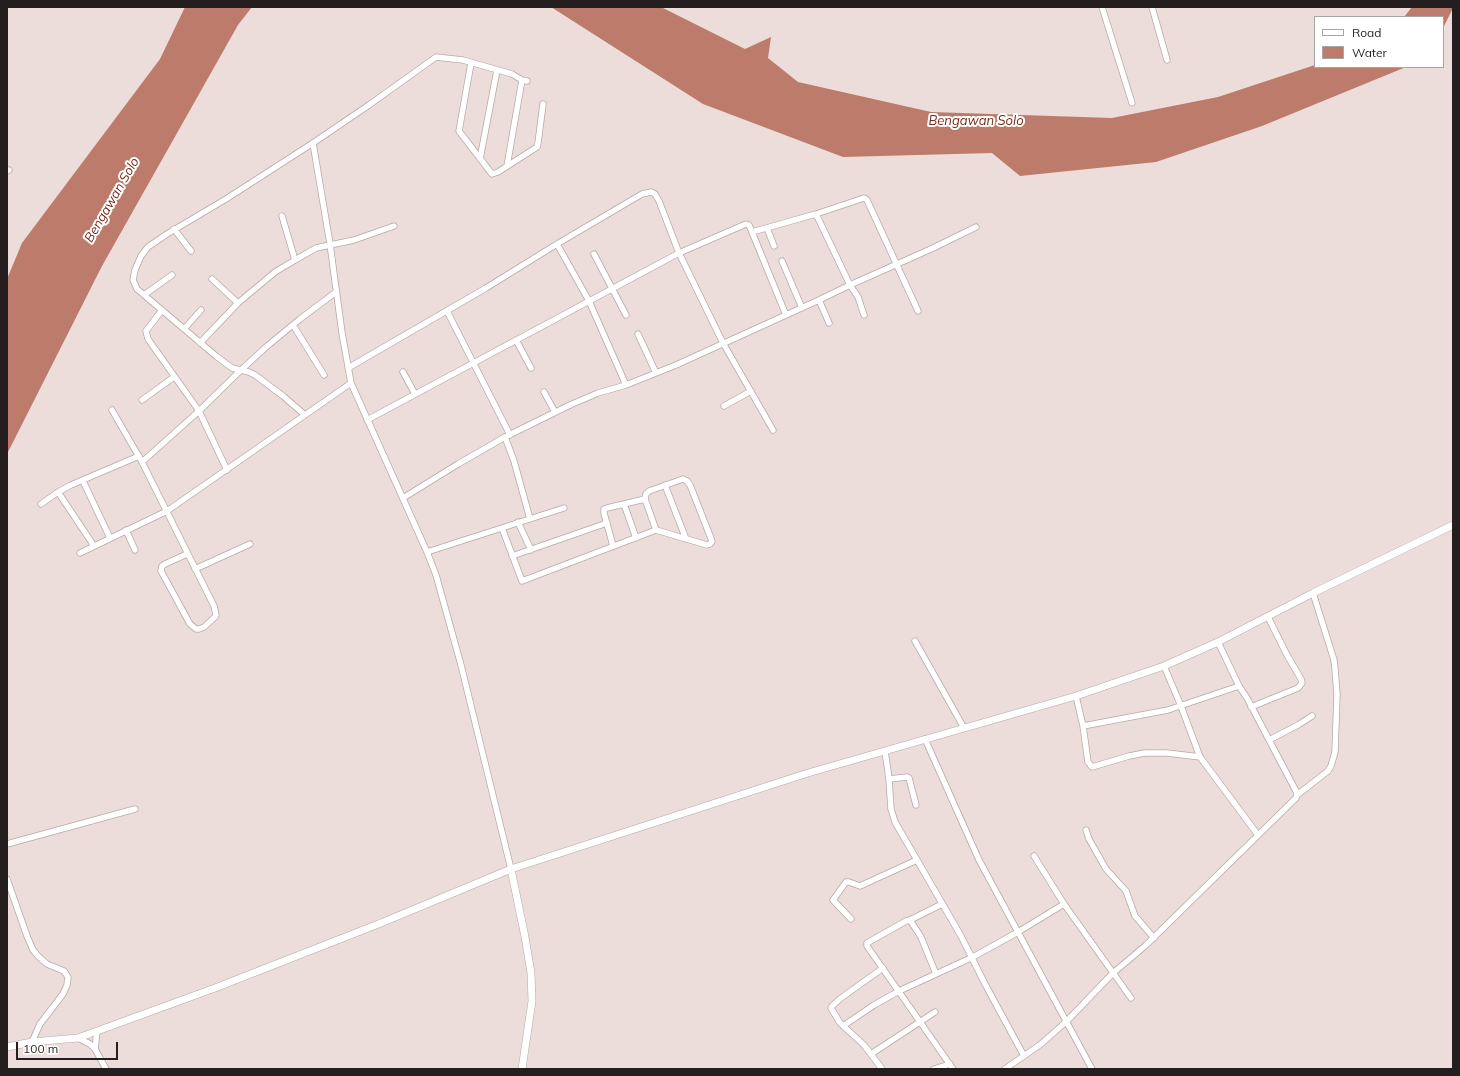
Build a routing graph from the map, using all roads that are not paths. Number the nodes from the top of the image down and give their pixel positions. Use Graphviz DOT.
graph roads {
  1 [pos="1102,7"];
  2 [pos="1152,7"];
  3 [pos="1167,60"];
  4 [pos="471,63"];
  5 [pos="497,70"];
  6 [pos="1132,103"];
  7 [pos="543,104"];
  8 [pos="313,143"];
  9 [pos="480,159"];
  10 [pos="507,166"];
  11 [pos="816,214"];
  12 [pos="282,216"];
  13 [pos="394,226"];
  14 [pos="976,227"];
  15 [pos="767,228"];
  16 [pos="174,229"];
  17 [pos="752,232"];
  18 [pos="330,244"];
  19 [pos="557,244"];
  20 [pos="774,246"];
  21 [pos="191,251"];
  22 [pos="678,252"];
  23 [pos="594,254"];
  24 [pos="295,260"];
  25 [pos="782,261"];
  26 [pos="896,265"];
  27 [pos="172,275"];
  28 [pos="212,279"];
  29 [pos="850,285"];
  30 [pos="611,288"];
  31 [pos="336,292"];
  32 [pos="144,295"];
  33 [pos="819,300"];
  34 [pos="589,301"];
  35 [pos="238,303"];
  36 [pos="802,308"];
  37 [pos="162,310"];
  38 [pos="201,310"];
  39 [pos="447,311"];
  40 [pos="918,311"];
  41 [pos="786,315"];
  42 [pos="864,315"];
  43 [pos="626,316"];
  44 [pos="829,323"];
  45 [pos="293,325"];
  46 [pos="184,329"];
  47 [pos="638,334"];
  48 [pos="516,340"];
  49 [pos="200,343"];
  50 [pos="723,343"];
  51 [pos="473,363"];
  52 [pos="348,368"];
  53 [pos="531,368"];
  54 [pos="241,370"];
  55 [pos="403,372"];
  56 [pos="656,373"];
  57 [pos="324,375"];
  58 [pos="174,377"];
  59 [pos="351,383"];
  60 [pos="626,385"];
  61 [pos="751,391"];
  62 [pos="544,392"];
  63 [pos="415,394"];
  64 [pos="142,400"];
  65 [pos="724,406"];
  66 [pos="112,410"];
  67 [pos="199,411"];
  68 [pos="556,412"];
  69 [pos="305,415"];
  70 [pos="367,420"];
  71 [pos="773,430"];
  72 [pos="508,436"];
  73 [pos="139,456"];
  74 [pos="142,462"];
  75 [pos="227,470"];
  76 [pos="83,481"];
  77 [pos="665,485"];
  78 [pos="58,492"];
  79 [pos="403,498"];
  80 [pos="645,499"];
  81 [pos="41,504"];
  82 [pos="624,504"];
  83 [pos="564,508"];
  84 [pos="166,511"];
  85 [pos="530,518"];
  86 [pos="518,522"];
  87 [pos="607,523"];
  88 [pos="1453,525"];
  89 [pos="502,528"];
  90 [pos="126,530"];
  91 [pos="656,530"];
  92 [pos="110,538"];
  93 [pos="636,538"];
  94 [pos="686,539"];
  95 [pos="250,544"];
  96 [pos="94,546"];
  97 [pos="614,546"];
  98 [pos="136,550"];
  99 [pos="531,550"];
  100 [pos="427,552"];
  101 [pos="80,553"];
  102 [pos="187,554"];
  103 [pos="512,556"];
  104 [pos="195,569"];
  105 [pos="1313,593"];
  106 [pos="1268,617"];
  107 [pos="915,641"];
  108 [pos="1218,642"];
  109 [pos="1164,666"];
  110 [pos="1239,686"];
  111 [pos="1076,696"];
  112 [pos="1181,706"];
  113 [pos="1251,707"];
  114 [pos="1312,716"];
  115 [pos="1083,726"];
  116 [pos="964,728"];
  117 [pos="925,738"];
  118 [pos="1269,740"];
  119 [pos="885,750"];
  120 [pos="1200,757"];
  121 [pos="889,779"];
  122 [pos="1297,795"];
  123 [pos="916,805"];
  124 [pos="135,809"];
  125 [pos="1086,830"];
  126 [pos="1258,835"];
  127 [pos="7,844"];
  128 [pos="1034,856"];
  129 [pos="917,860"];
  130 [pos="511,869"];
  131 [pos="7,879"];
  132 [pos="942,904"];
  133 [pos="1064,904"];
  134 [pos="852,918"];
  135 [pos="910,920"];
  136 [pos="1018,932"];
  137 [pos="1154,938"];
  138 [pos="972,958"];
  139 [pos="883,968"];
  140 [pos="1113,973"];
  141 [pos="936,974"];
  142 [pos="899,991"];
  143 [pos="1131,998"];
  144 [pos="935,1012"];
  145 [pos="920,1021"];
  146 [pos="1067,1021"];
  147 [pos="843,1026"];
  148 [pos="97,1031"];
  149 [pos="78,1038"];
  150 [pos="32,1042"];
  151 [pos="7,1047"];
  152 [pos="96,1049"];
  153 [pos="871,1054"];
  154 [pos="1024,1056"];
  155 [pos="951,1067"];
  156 [pos="106,1069"];
  157 [pos="522,1069"];
  158 [pos="882,1069"];
  159 [pos="934,1069"];
  160 [pos="1005,1069"];
  161 [pos="1092,1069"];
  1 -- 6 [label="street"];
  2 -- 3 [label="street"];
  4 -- 5 [label="street"];
  4 -- 8 [label="street"];
  4 -- 9 [label="street"];
  5 -- 9 [label="street"];
  5 -- 10 [label="street"];
  7 -- 10 [label="street"];
  8 -- 16 [label="street"];
  8 -- 18 [label="street"];
  9 -- 10 [label="street"];
  11 -- 15 [label="street"];
  11 -- 26 [label="street"];
  11 -- 29 [label="street"];
  12 -- 24 [label="street"];
  13 -- 18 [label="street"];
  14 -- 26 [label="street"];
  15 -- 17 [label="street"];
  15 -- 20 [label="street"];
  16 -- 21 [label="street"];
  16 -- 32 [label="street"];
  17 -- 22 [label="street"];
  17 -- 41 [label="street"];
  18 -- 24 [label="street"];
  18 -- 31 [label="street"];
  19 -- 22 [label="street"];
  19 -- 34 [label="street"];
  19 -- 39 [label="street"];
  22 -- 30 [label="street"];
  22 -- 50 [label="street"];
  23 -- 30 [label="street"];
  24 -- 35 [label="street"];
  25 -- 36 [label="street"];
  26 -- 29 [label="street"];
  26 -- 40 [label="street"];
  27 -- 32 [label="street"];
  28 -- 35 [label="street"];
  29 -- 33 [label="street"];
  29 -- 42 [label="street"];
  30 -- 34 [label="street"];
  30 -- 43 [label="street"];
  31 -- 45 [label="street"];
  31 -- 52 [label="street"];
  32 -- 37 [label="street"];
  33 -- 36 [label="street"];
  33 -- 44 [label="street"];
  34 -- 48 [label="street"];
  34 -- 60 [label="street"];
  35 -- 49 [label="street"];
  36 -- 41 [label="street"];
  37 -- 46 [label="street"];
  37 -- 58 [label="street"];
  38 -- 46 [label="street"];
  39 -- 51 [label="street"];
  39 -- 52 [label="street"];
  41 -- 50 [label="street"];
  45 -- 54 [label="street"];
  45 -- 57 [label="street"];
  46 -- 49 [label="street"];
  47 -- 56 [label="street"];
  48 -- 51 [label="street"];
  48 -- 53 [label="street"];
  49 -- 54 [label="street"];
  50 -- 56 [label="street"];
  50 -- 61 [label="street"];
  51 -- 63 [label="street"];
  51 -- 72 [label="street"];
  52 -- 59 [label="street"];
  54 -- 67 [label="street"];
  54 -- 69 [label="street"];
  55 -- 63 [label="street"];
  56 -- 60 [label="street"];
  58 -- 64 [label="street"];
  58 -- 67 [label="street"];
  59 -- 69 [label="street"];
  59 -- 70 [label="street"];
  60 -- 68 [label="street"];
  61 -- 65 [label="street"];
  61 -- 71 [label="street"];
  62 -- 68 [label="street"];
  63 -- 70 [label="street"];
  66 -- 73 [label="street"];
  67 -- 74 [label="street"];
  67 -- 75 [label="street"];
  68 -- 72 [label="street"];
  69 -- 75 [label="street"];
  70 -- 79 [label="street"];
  72 -- 79 [label="street"];
  72 -- 85 [label="street"];
  73 -- 74 [label="street"];
  73 -- 76 [label="street"];
  74 -- 84 [label="street"];
  75 -- 84 [label="street"];
  76 -- 78 [label="street"];
  76 -- 92 [label="street"];
  77 -- 80 [label="street"];
  77 -- 94 [label="street"];
  77 -- 94 [label="street"];
  78 -- 81 [label="street"];
  78 -- 96 [label="street"];
  79 -- 100 [label="street"];
  80 -- 82 [label="street"];
  80 -- 91 [label="street"];
  82 -- 87 [label="street"];
  82 -- 93 [label="street"];
  83 -- 85 [label="street"];
  84 -- 90 [label="street"];
  84 -- 102 [label="street"];
  85 -- 86 [label="street"];
  86 -- 89 [label="street"];
  86 -- 99 [label="street"];
  87 -- 97 [label="street"];
  87 -- 99 [label="street"];
  88 -- 105 [label="street"];
  89 -- 100 [label="street"];
  89 -- 103 [label="street"];
  90 -- 92 [label="street"];
  90 -- 98 [label="street"];
  91 -- 93 [label="street"];
  91 -- 94 [label="street"];
  92 -- 96 [label="street"];
  93 -- 97 [label="street"];
  95 -- 104 [label="street"];
  96 -- 101 [label="street"];
  97 -- 103 [label="street"];
  99 -- 103 [label="street"];
  100 -- 130 [label="street"];
  102 -- 104 [label="street"];
  102 -- 104 [label="street"];
  105 -- 106 [label="street"];
  105 -- 122 [label="street"];
  106 -- 108 [label="street"];
  106 -- 113 [label="street"];
  107 -- 116 [label="street"];
  108 -- 109 [label="street"];
  108 -- 110 [label="street"];
  109 -- 111 [label="street"];
  109 -- 112 [label="street"];
  110 -- 112 [label="street"];
  110 -- 113 [label="street"];
  111 -- 115 [label="street"];
  111 -- 116 [label="street"];
  112 -- 115 [label="street"];
  112 -- 120 [label="street"];
  113 -- 118 [label="street"];
  114 -- 118 [label="street"];
  115 -- 120 [label="street"];
  116 -- 117 [label="street"];
  117 -- 119 [label="street"];
  117 -- 136 [label="street"];
  118 -- 122 [label="street"];
  119 -- 121 [label="street"];
  119 -- 130 [label="street"];
  120 -- 126 [label="street"];
  121 -- 123 [label="street"];
  121 -- 129 [label="street"];
  122 -- 126 [label="street"];
  124 -- 127 [label="street"];
  125 -- 137 [label="street"];
  126 -- 137 [label="street"];
  128 -- 133 [label="street"];
  129 -- 132 [label="street"];
  129 -- 134 [label="street"];
  130 -- 148 [label="street"];
  130 -- 157 [label="street"];
  131 -- 150 [label="street"];
  132 -- 135 [label="street"];
  132 -- 138 [label="street"];
  133 -- 136 [label="street"];
  133 -- 140 [label="street"];
  135 -- 139 [label="street"];
  135 -- 141 [label="street"];
  136 -- 138 [label="street"];
  136 -- 146 [label="street"];
  137 -- 140 [label="street"];
  138 -- 141 [label="street"];
  138 -- 154 [label="street"];
  139 -- 142 [label="street"];
  139 -- 147 [label="street"];
  140 -- 143 [label="street"];
  140 -- 146 [label="street"];
  141 -- 142 [label="street"];
  142 -- 145 [label="street"];
  142 -- 147 [label="street"];
  144 -- 145 [label="street"];
  145 -- 153 [label="street"];
  145 -- 155 [label="street"];
  146 -- 154 [label="street"];
  146 -- 161 [label="street"];
  147 -- 153 [label="street"];
  148 -- 149 [label="street"];
  148 -- 152 [label="street"];
  149 -- 150 [label="street"];
  149 -- 152 [label="street"];
  150 -- 151 [label="street"];
  152 -- 156 [label="street"];
  153 -- 158 [label="street"];
  154 -- 160 [label="street"];
  155 -- 159 [label="street"];
}
